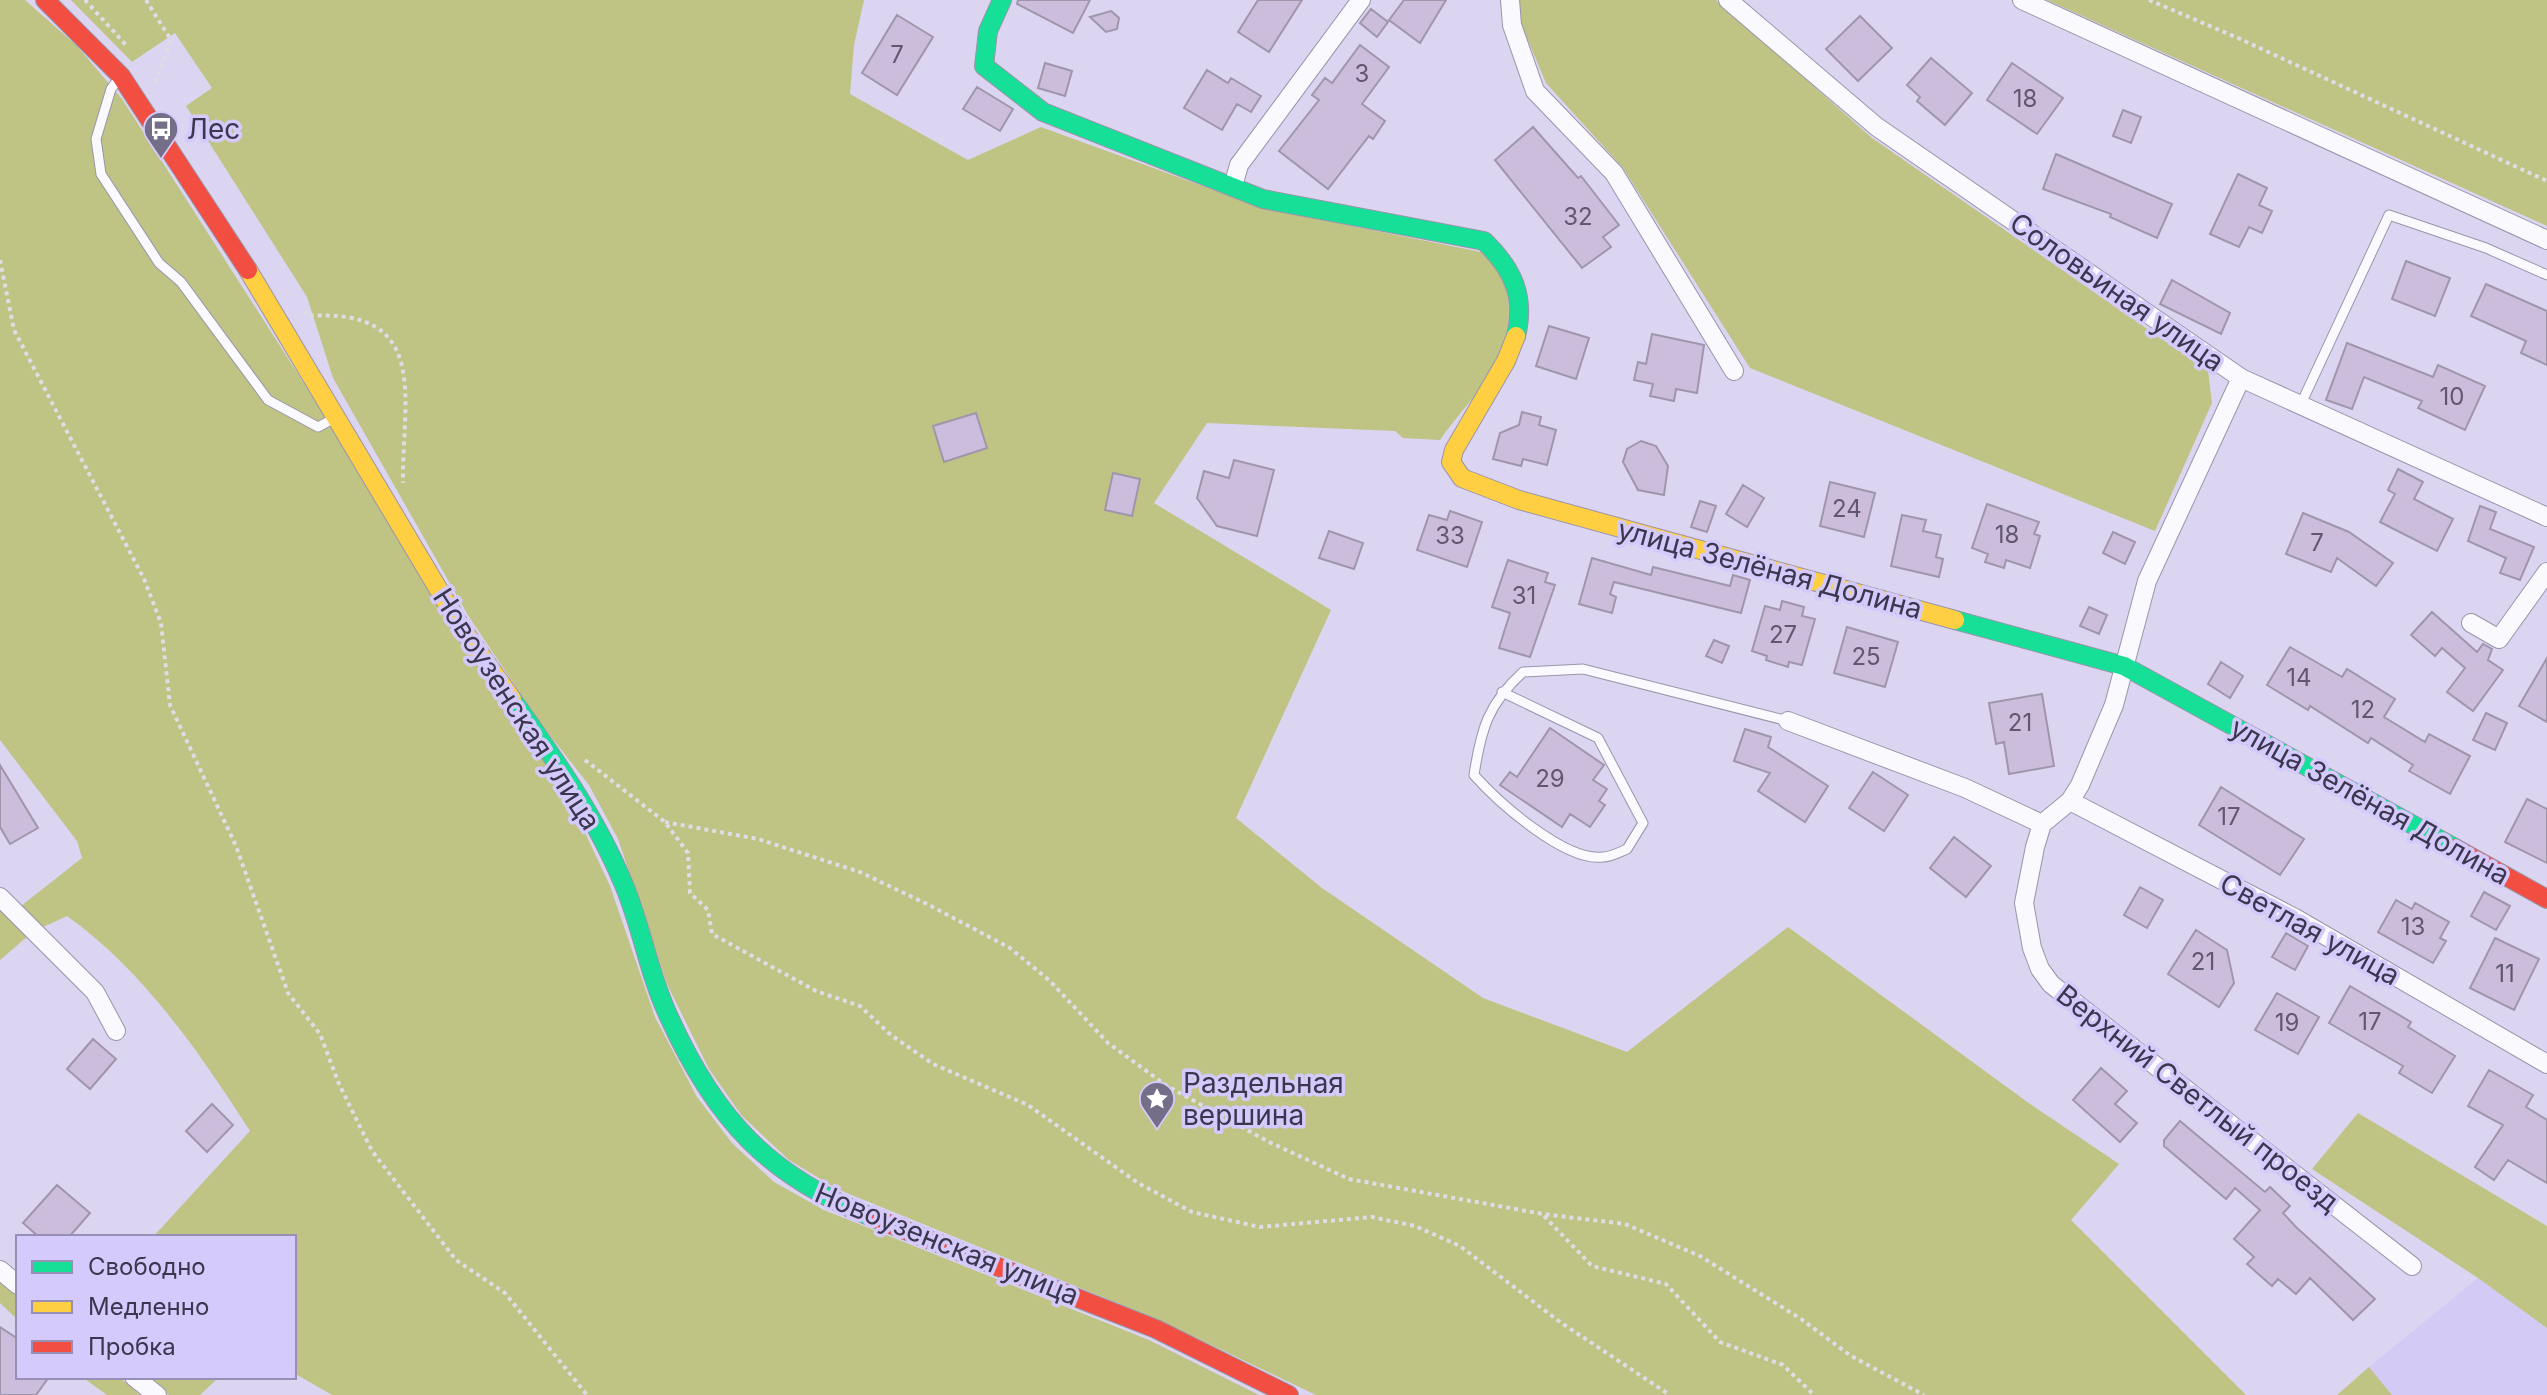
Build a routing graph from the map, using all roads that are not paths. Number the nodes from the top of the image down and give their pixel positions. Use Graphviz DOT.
graph roads {
  1 [pos="45,0"];
  2 [pos="1002,0"];
  3 [pos="1361,0"];
  4 [pos="1510,0"];
  5 [pos="1728,0"];
  6 [pos="2022,0"];
  7 [pos="121,76"];
  8 [pos="1233,186"];
  9 [pos="2547,240"];
  10 [pos="2547,275"];
  11 [pos="1734,371"];
  12 [pos="2241,378"];
  13 [pos="2300,406"];
  14 [pos="337,417"];
  15 [pos="2547,517"];
  16 [pos="2547,572"];
  17 [pos="2471,623"];
  18 [pos="2124,666"];
  19 [pos="1502,692"];
  20 [pos="1788,721"];
  21 [pos="2070,801"];
  22 [pos="2042,824"];
  23 [pos="0,897"];
  24 [pos="2547,899"];
  25 [pos="116,1031"];
  26 [pos="2547,1064"];
  27 [pos="2412,1266"];
  28 [pos="0,1270"];
  29 [pos="16,1283"];
  30 [pos="137,1379"];
  31 [pos="157,1395"];
  32 [pos="1289,1395"];
  1 -- 7 [label="street, Новоузенская улица"];
  2 -- 8 [label="street, улица Зелёная Долина"];
  3 -- 8 [label="street"];
  4 -- 11 [label="street"];
  5 -- 12 [label="street, Соловьиная улица"];
  6 -- 9 [label="street"];
  7 -- 14 [label="street, Новоузенская улица"];
  7 -- 14 [label="lane"];
  8 -- 18 [label="street, улица Зелёная Долина"];
  10 -- 13 [label="lane"];
  12 -- 13 [label="street, Соловьиная улица"];
  12 -- 18 [label="street"];
  13 -- 15 [label="street, Соловьиная улица"];
  14 -- 32 [label="street, Новоузенская улица"];
  16 -- 17 [label="street"];
  18 -- 21 [label="street"];
  18 -- 24 [label="street, улица Зелёная Долина"];
  19 -- 19 [label="lane"];
  19 -- 20 [label="lane"];
  20 -- 22 [label="street"];
  21 -- 22 [label="street"];
  21 -- 26 [label="street, Светлая улица"];
  22 -- 27 [label="street, Верхний Светлый проезд"];
  23 -- 25 [label="street"];
  28 -- 29 [label="street"];
  30 -- 31 [label="street"];
}
